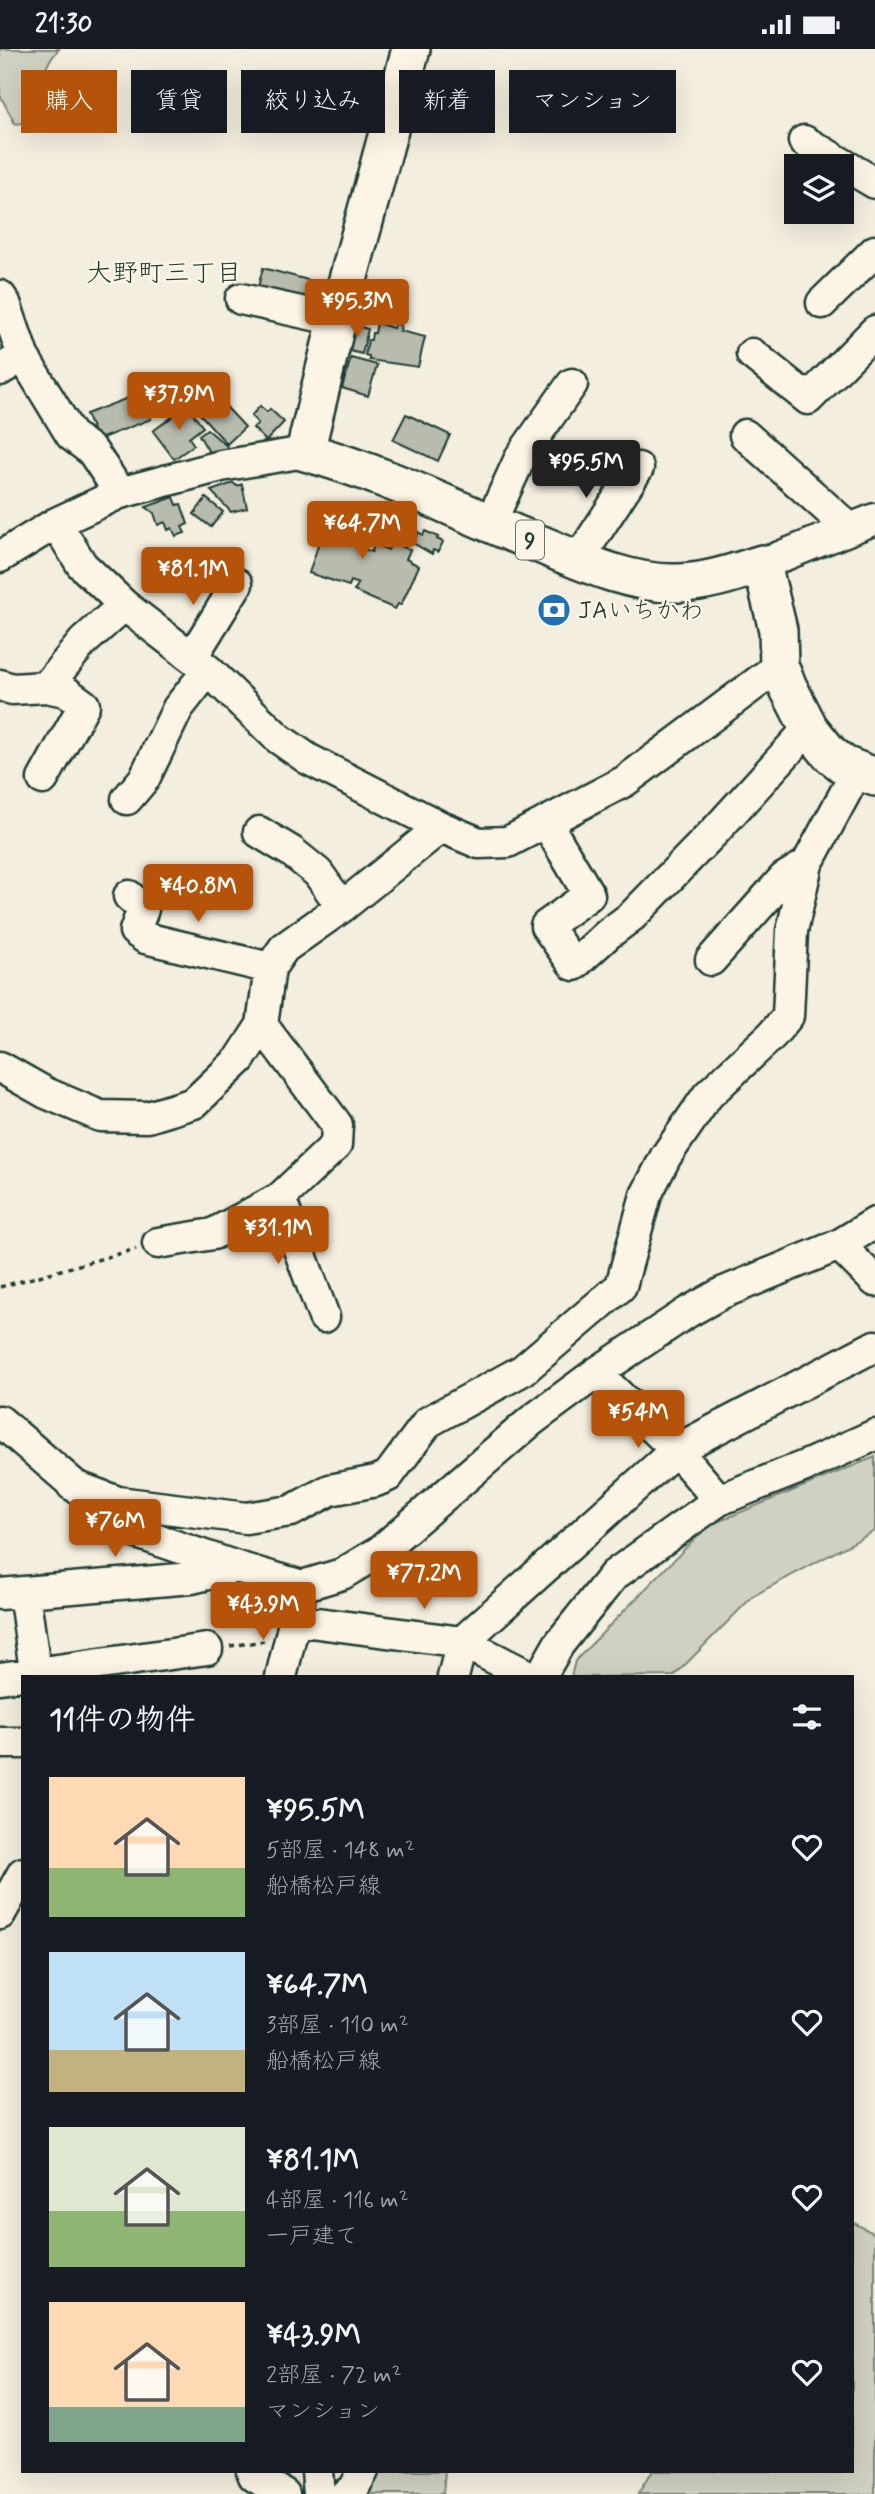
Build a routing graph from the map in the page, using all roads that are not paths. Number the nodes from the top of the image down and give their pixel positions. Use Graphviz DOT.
graph roads {
  1 [pos="411,49"];
  2 [pos="804,141"];
  3 [pos="875,183"];
  4 [pos="875,251"];
  5 [pos="0,296"];
  6 [pos="241,299"];
  7 [pos="822,303"];
  8 [pos="337,320"];
  9 [pos="875,331"];
  10 [pos="752,354"];
  11 [pos="11,363"];
  12 [pos="572,384"];
  13 [pos="745,435"];
  14 [pos="305,452"];
  15 [pos="638,468"];
  16 [pos="120,493"];
  17 [pos="56,523"];
  18 [pos="490,524"];
  19 [pos="863,524"];
  20 [pos="0,557"];
  21 [pos="578,560"];
  22 [pos="762,564"];
  23 [pos="237,585"];
  24 [pos="124,605"];
  25 [pos="200,663"];
  26 [pos="779,666"];
  27 [pos="0,685"];
  28 [pos="46,687"];
  29 [pos="809,728"];
  30 [pos="866,774"];
  31 [pos="43,779"];
  32 [pos="127,799"];
  33 [pos="546,823"];
  34 [pos="441,827"];
  35 [pos="259,832"];
  36 [pos="807,864"];
  37 [pos="129,896"];
  38 [pos="342,907"];
  39 [pos="711,960"];
  40 [pos="270,968"];
  41 [pos="262,1025"];
  42 [pos="0,1067"];
  43 [pos="280,1198"];
  44 [pos="875,1223"];
  45 [pos="158,1243"];
  46 [pos="839,1245"];
  47 [pos="875,1281"];
  48 [pos="324,1317"];
  49 [pos="875,1346"];
  50 [pos="596,1373"];
  51 [pos="0,1421"];
  52 [pos="875,1435"];
  53 [pos="676,1450"];
  54 [pos="72,1485"];
  55 [pos="719,1500"];
  56 [pos="237,1567"];
  57 [pos="302,1586"];
  58 [pos="12,1593"];
  59 [pos="293,1629"];
  60 [pos="462,1642"];
  61 [pos="207,1649"];
  62 [pos="36,1675"];
  63 [pos="282,1675"];
  64 [pos="454,1675"];
  65 [pos="527,1675"];
  66 [pos="541,1675"];
  67 [pos="21,1676"];
  68 [pos="0,1678"];
  69 [pos="0,1743"];
  70 [pos="21,1743"];
  71 [pos="253,2473"];
  72 [pos="317,2473"];
  73 [pos="362,2473"];
  74 [pos="284,2494"];
  75 [pos="319,2494"];
  76 [pos="346,2494"];
  1 -- 8 [label="main road"];
  2 -- 3 [label="street"];
  4 -- 7 [label="street"];
  5 -- 11 [label="street"];
  6 -- 8 [label="street"];
  8 -- 14 [label="main road"];
  9 -- 10 [label="street"];
  11 -- 16 [label="street"];
  12 -- 18 [label="street"];
  13 -- 19 [label="street"];
  14 -- 16 [label="street"];
  14 -- 18 [label="main road, 9"];
  15 -- 21 [label="street"];
  16 -- 17 [label="street"];
  17 -- 20 [label="street"];
  17 -- 24 [label="street"];
  18 -- 21 [label="main road, 9"];
  19 -- 22 [label="street"];
  21 -- 22 [label="main road, 9"];
  22 -- 26 [label="main road"];
  23 -- 25 [label="street"];
  24 -- 25 [label="street"];
  24 -- 28 [label="street"];
  25 -- 32 [label="street"];
  25 -- 34 [label="street"];
  26 -- 29 [label="main road"];
  26 -- 33 [label="street"];
  27 -- 28 [label="street"];
  28 -- 31 [label="street"];
  29 -- 30 [label="main road"];
  29 -- 33 [label="street"];
  30 -- 36 [label="street"];
  33 -- 34 [label="street"];
  34 -- 38 [label="street"];
  35 -- 38 [label="street"];
  36 -- 39 [label="street"];
  36 -- 54 [label="street"];
  37 -- 40 [label="street"];
  38 -- 40 [label="street"];
  40 -- 41 [label="street"];
  41 -- 42 [label="street"];
  41 -- 43 [label="street"];
  43 -- 45 [label="street"];
  43 -- 48 [label="street"];
  44 -- 46 [label="street"];
  46 -- 47 [label="street"];
  46 -- 50 [label="street"];
  49 -- 53 [label="street"];
  50 -- 53 [label="street"];
  50 -- 57 [label="street"];
  51 -- 54 [label="street"];
  52 -- 55 [label="street"];
  53 -- 55 [label="street"];
  53 -- 60 [label="street"];
  54 -- 56 [label="street"];
  55 -- 66 [label="street"];
  56 -- 57 [label="street"];
  56 -- 58 [label="street"];
  57 -- 59 [label="street"];
  58 -- 62 [label="street"];
  59 -- 60 [label="street"];
  59 -- 63 [label="street"];
  60 -- 64 [label="street"];
  60 -- 65 [label="street"];
  61 -- 62 [label="street"];
  67 -- 68 [label="street"];
  69 -- 70 [label="street"];
  71 -- 74 [label="street"];
  72 -- 75 [label="street"];
  73 -- 76 [label="street"];
}
